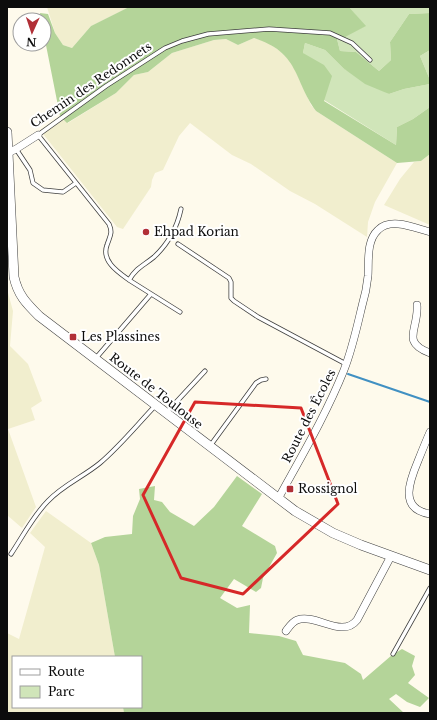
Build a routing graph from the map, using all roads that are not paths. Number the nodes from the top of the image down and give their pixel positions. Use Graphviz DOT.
graph roads {
  1 [pos="370,60"];
  2 [pos="7,132"];
  3 [pos="38,135"];
  4 [pos="12,151"];
  5 [pos="76,183"];
  6 [pos="181,209"];
  7 [pos="430,232"];
  8 [pos="178,244"];
  9 [pos="129,280"];
  10 [pos="151,294"];
  11 [pos="417,305"];
  12 [pos="180,312"];
  13 [pos="430,353"];
  14 [pos="96,359"];
  15 [pos="346,364"];
  16 [pos="206,371"];
  17 [pos="266,380"];
  18 [pos="155,406"];
  19 [pos="165,414"];
  20 [pos="430,432"];
  21 [pos="209,447"];
  22 [pos="278,499"];
  23 [pos="430,514"];
  24 [pos="11,554"];
  25 [pos="391,556"];
  26 [pos="430,570"];
  27 [pos="430,588"];
  28 [pos="286,631"];
  29 [pos="393,654"];
  1 -- 3 [label="lane, Chemin des Redonnets"];
  2 -- 4 [label="street, Route de Toulouse"];
  3 -- 4 [label="street, Chemin des Redonnets"];
  3 -- 5 [label="lane"];
  4 -- 5 [label="lane"];
  4 -- 14 [label="street, Route de Toulouse"];
  5 -- 9 [label="lane"];
  6 -- 9 [label="lane"];
  7 -- 15 [label="street, Route des Écoles"];
  8 -- 15 [label="lane"];
  9 -- 10 [label="lane"];
  10 -- 12 [label="lane"];
  10 -- 14 [label="lane"];
  11 -- 13 [label="street"];
  14 -- 18 [label="street, Route de Toulouse"];
  15 -- 22 [label="street, Route des Écoles"];
  16 -- 19 [label="lane"];
  17 -- 21 [label="lane"];
  18 -- 19 [label="street, Route de Toulouse"];
  18 -- 24 [label="lane"];
  19 -- 21 [label="street, Route de Toulouse"];
  20 -- 23 [label="street"];
  21 -- 22 [label="street, Route de Toulouse"];
  22 -- 25 [label="street, Route de Toulouse"];
  25 -- 26 [label="street, Route de Toulouse"];
  25 -- 28 [label="street"];
  27 -- 29 [label="lane"];
}
